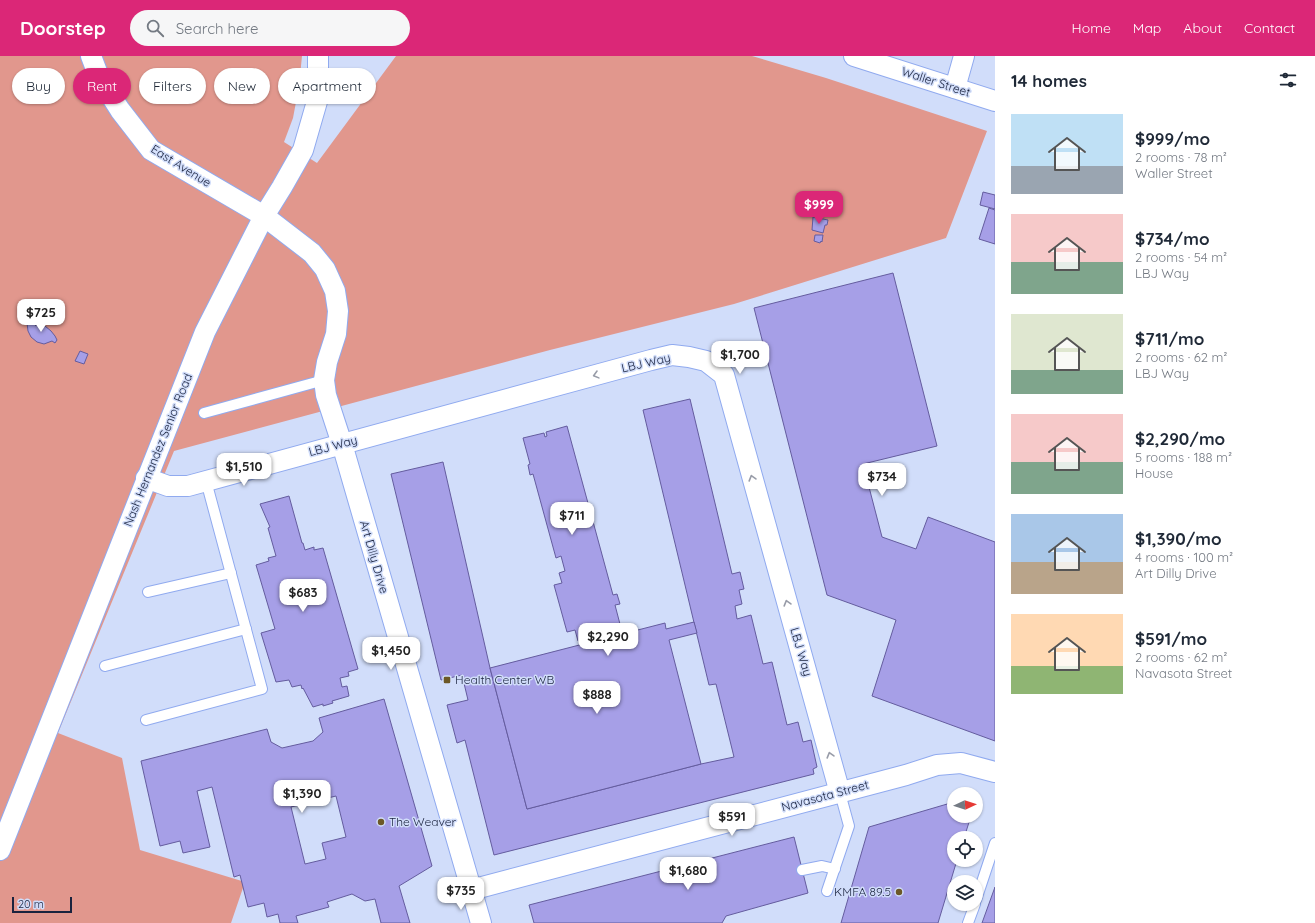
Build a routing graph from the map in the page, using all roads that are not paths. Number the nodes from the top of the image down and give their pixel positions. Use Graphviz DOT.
graph roads {
  1 [pos="91,56"];
  2 [pos="318,56"];
  3 [pos="854,56"];
  4 [pos="964,56"];
  5 [pos="955,88"];
  6 [pos="995,101"];
  7 [pos="264,216"];
  8 [pos="324,380"];
  9 [pos="204,413"];
  10 [pos="342,444"];
  11 [pos="146,478"];
  12 [pos="206,481"];
  13 [pos="231,573"];
  14 [pos="148,592"];
  15 [pos="246,629"];
  16 [pos="105,666"];
  17 [pos="146,720"];
  18 [pos="995,772"];
  19 [pos="840,793"];
  20 [pos="995,843"];
  21 [pos="0,850"];
  22 [pos="835,869"];
  23 [pos="802,870"];
  24 [pos="983,879"];
  25 [pos="471,890"];
  26 [pos="827,891"];
  27 [pos="972,911"];
  28 [pos="481,923"];
  29 [pos="968,923"];
  1 -- 7 [label="street, East Avenue"];
  2 -- 7 [label="street, Nash Hernandez Senior Road"];
  3 -- 5 [label="street, Waller Street"];
  4 -- 5 [label="street"];
  5 -- 6 [label="street, Waller Street"];
  7 -- 8 [label="street, Art Dilly Drive"];
  7 -- 11 [label="street, Nash Hernandez Senior Road"];
  8 -- 9 [label="lane"];
  8 -- 10 [label="street, Art Dilly Drive"];
  10 -- 12 [label="street, LBJ Way"];
  19 -- 10 [label="street, LBJ Way, one-way"];
  10 -- 25 [label="street, Art Dilly Drive"];
  11 -- 12 [label="street, LBJ Way"];
  11 -- 21 [label="street, Nash Hernandez Senior Road"];
  12 -- 13 [label="lane"];
  13 -- 14 [label="lane"];
  13 -- 15 [label="lane"];
  15 -- 16 [label="lane"];
  15 -- 17 [label="lane"];
  18 -- 19 [label="street, Navasota Street"];
  19 -- 22 [label="lane"];
  19 -- 25 [label="street, Navasota Street"];
  20 -- 24 [label="lane"];
  22 -- 23 [label="lane"];
  22 -- 26 [label="lane"];
  25 -- 28 [label="street, Art Dilly Drive"];
  27 -- 29 [label="lane"];
}
